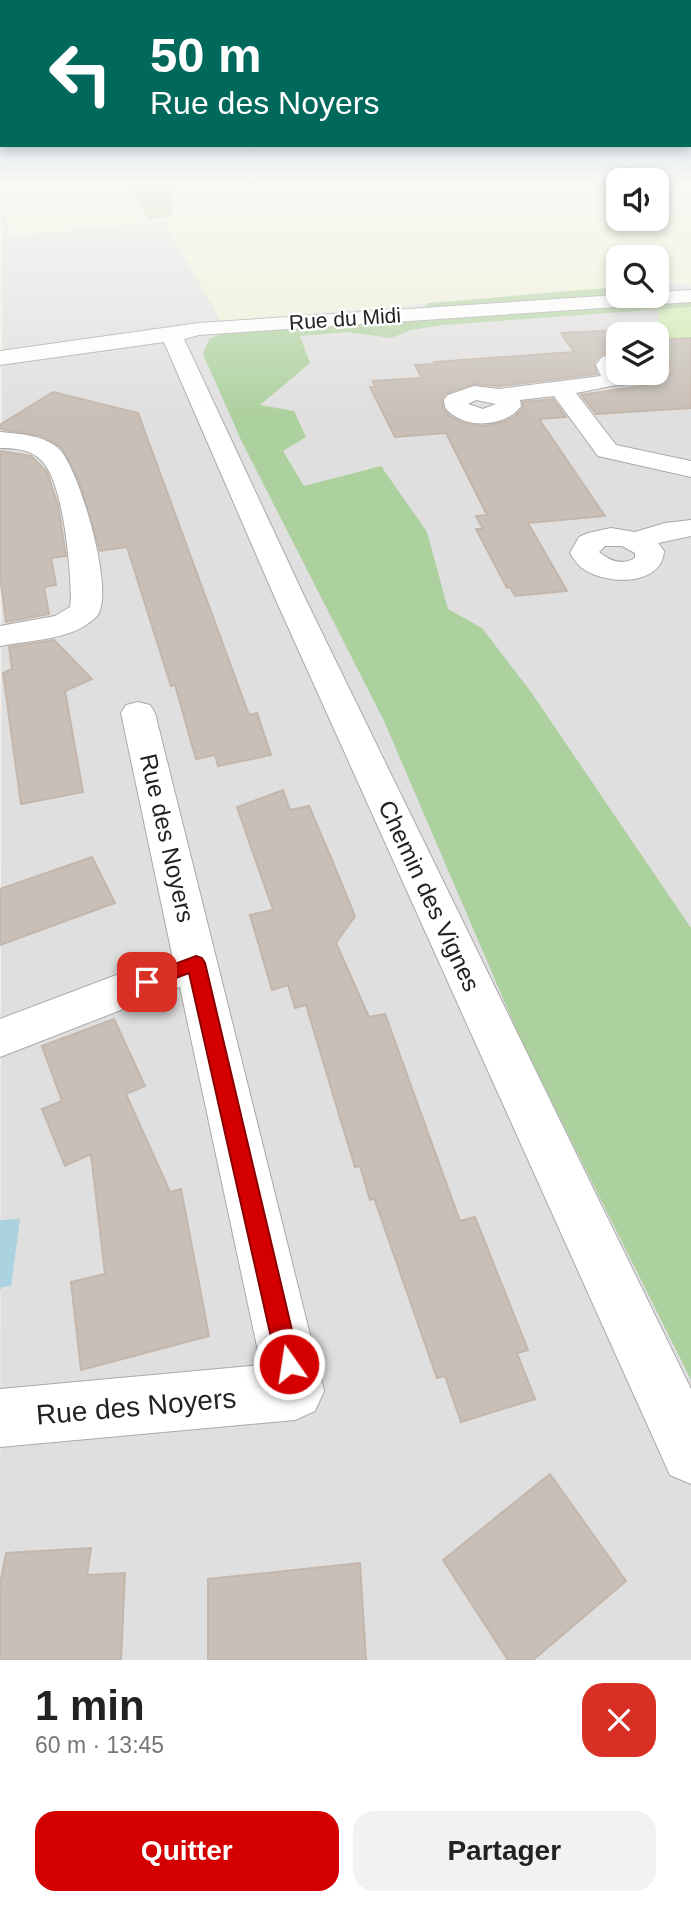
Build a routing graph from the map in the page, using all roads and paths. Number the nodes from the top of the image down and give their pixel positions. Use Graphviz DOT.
graph roads {
  1 [pos="691,296"];
  2 [pos="172,335"];
  3 [pos="0,358"];
  4 [pos="606,372"];
  5 [pos="560,388"];
  6 [pos="499,396"];
  7 [pos="0,440"];
  8 [pos="691,470"];
  9 [pos="691,528"];
  10 [pos="636,541"];
  11 [pos="0,636"];
  12 [pos="138,713"];
  13 [pos="196,963"];
  14 [pos="0,1038"];
  15 [pos="0,1418"];
  16 [pos="691,1454"];
  1 -- 2 [label="street, Rue du Midi"];
  2 -- 3 [label="street, Rue du Midi"];
  2 -- 16 [label="street, Chemin des Vignes"];
  4 -- 5 [label="street"];
  5 -- 6 [label="street"];
  5 -- 8 [label="street"];
  7 -- 11 [label="street"];
  9 -- 10 [label="street"];
  12 -- 13 [label="street, Rue des Noyers"];
  13 -- 14 [label="street"];
  13 -- 15 [label="street, Rue des Noyers"];
}
